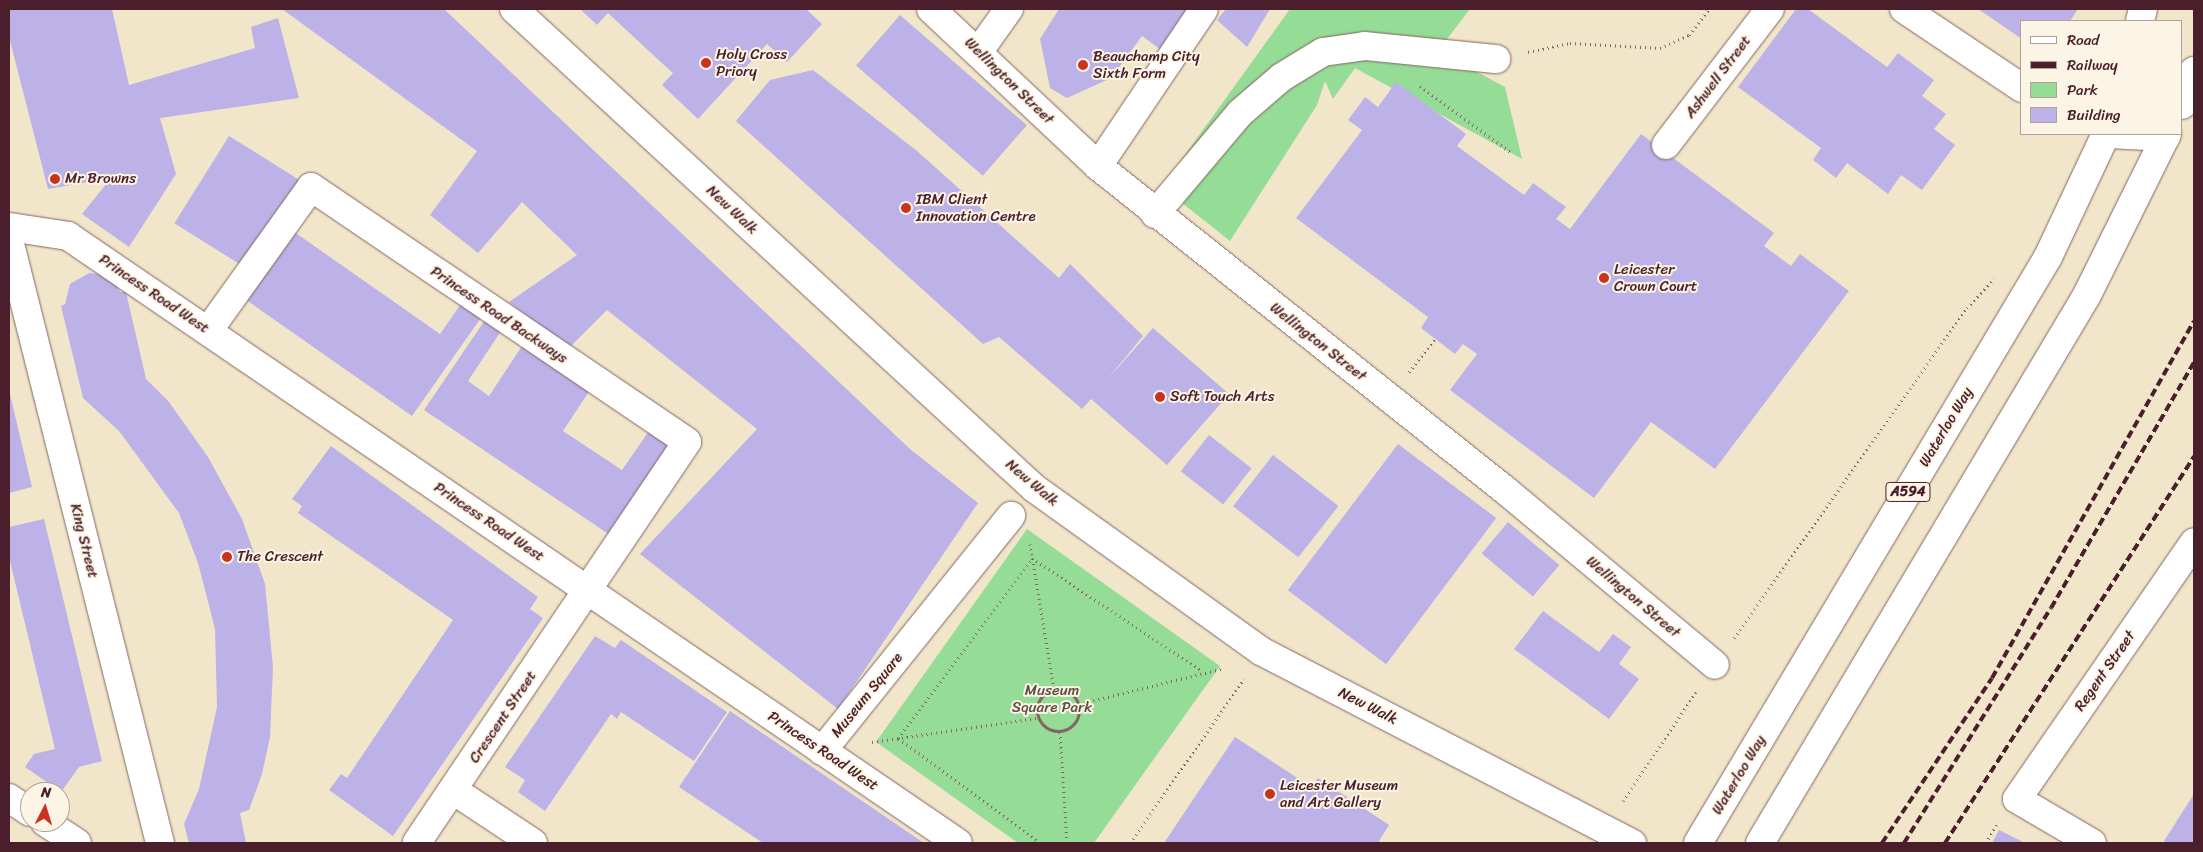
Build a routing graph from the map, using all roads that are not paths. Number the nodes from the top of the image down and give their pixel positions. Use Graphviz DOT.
graph roads {
  1 [pos="514,9"];
  2 [pos="931,9"];
  3 [pos="1009,9"];
  4 [pos="1204,9"];
  5 [pos="1770,9"];
  6 [pos="1904,9"];
  7 [pos="979,51"];
  8 [pos="1496,59"];
  9 [pos="2194,71"];
  10 [pos="2020,87"];
  11 [pos="2183,102"];
  12 [pos="2106,135"];
  13 [pos="2166,135"];
  14 [pos="1666,145"];
  15 [pos="1098,166"];
  16 [pos="1155,214"];
  17 [pos="9,227"];
  18 [pos="9,240"];
  19 [pos="208,331"];
  20 [pos="1011,516"];
  21 [pos="2194,542"];
  22 [pos="588,590"];
  23 [pos="1715,665"];
  24 [pos="822,751"];
  25 [pos="453,790"];
  26 [pos="9,798"];
  27 [pos="20,805"];
  28 [pos="60,832"];
  29 [pos="1621,837"];
  30 [pos="77,843"];
  31 [pos="160,843"];
  32 [pos="417,843"];
  33 [pos="533,843"];
  34 [pos="958,843"];
  35 [pos="1698,843"];
  36 [pos="1760,843"];
  37 [pos="2092,843"];
  1 -- 29 [label="street, New Walk"];
  2 -- 7 [label="street, Wellington Street"];
  3 -- 7 [label="street"];
  4 -- 15 [label="street"];
  5 -- 14 [label="street, Ashwell Street"];
  6 -- 10 [label="street"];
  7 -- 15 [label="street, Wellington Street"];
  8 -- 16 [label="street"];
  9 -- 11 [label="street"];
  12 -- 35 [label="street, Waterloo Way / A594"];
  13 -- 36 [label="street"];
  15 -- 16 [label="street, Wellington Street"];
  16 -- 23 [label="street, Wellington Street"];
  17 -- 19 [label="street, Princess Road West"];
  18 -- 31 [label="street, King Street"];
  19 -- 22 [label="street, Princess Road West"];
  19 -- 22 [label="street, Princess Road Backways"];
  20 -- 24 [label="street, Museum Square"];
  21 -- 37 [label="street, Regent Street"];
  22 -- 24 [label="street, Princess Road West"];
  22 -- 25 [label="street, Crescent Street"];
  24 -- 34 [label="street, Princess Road West"];
  25 -- 32 [label="street, Crescent Street"];
  25 -- 33 [label="street"];
  26 -- 27 [label="street"];
  28 -- 30 [label="street"];
}
